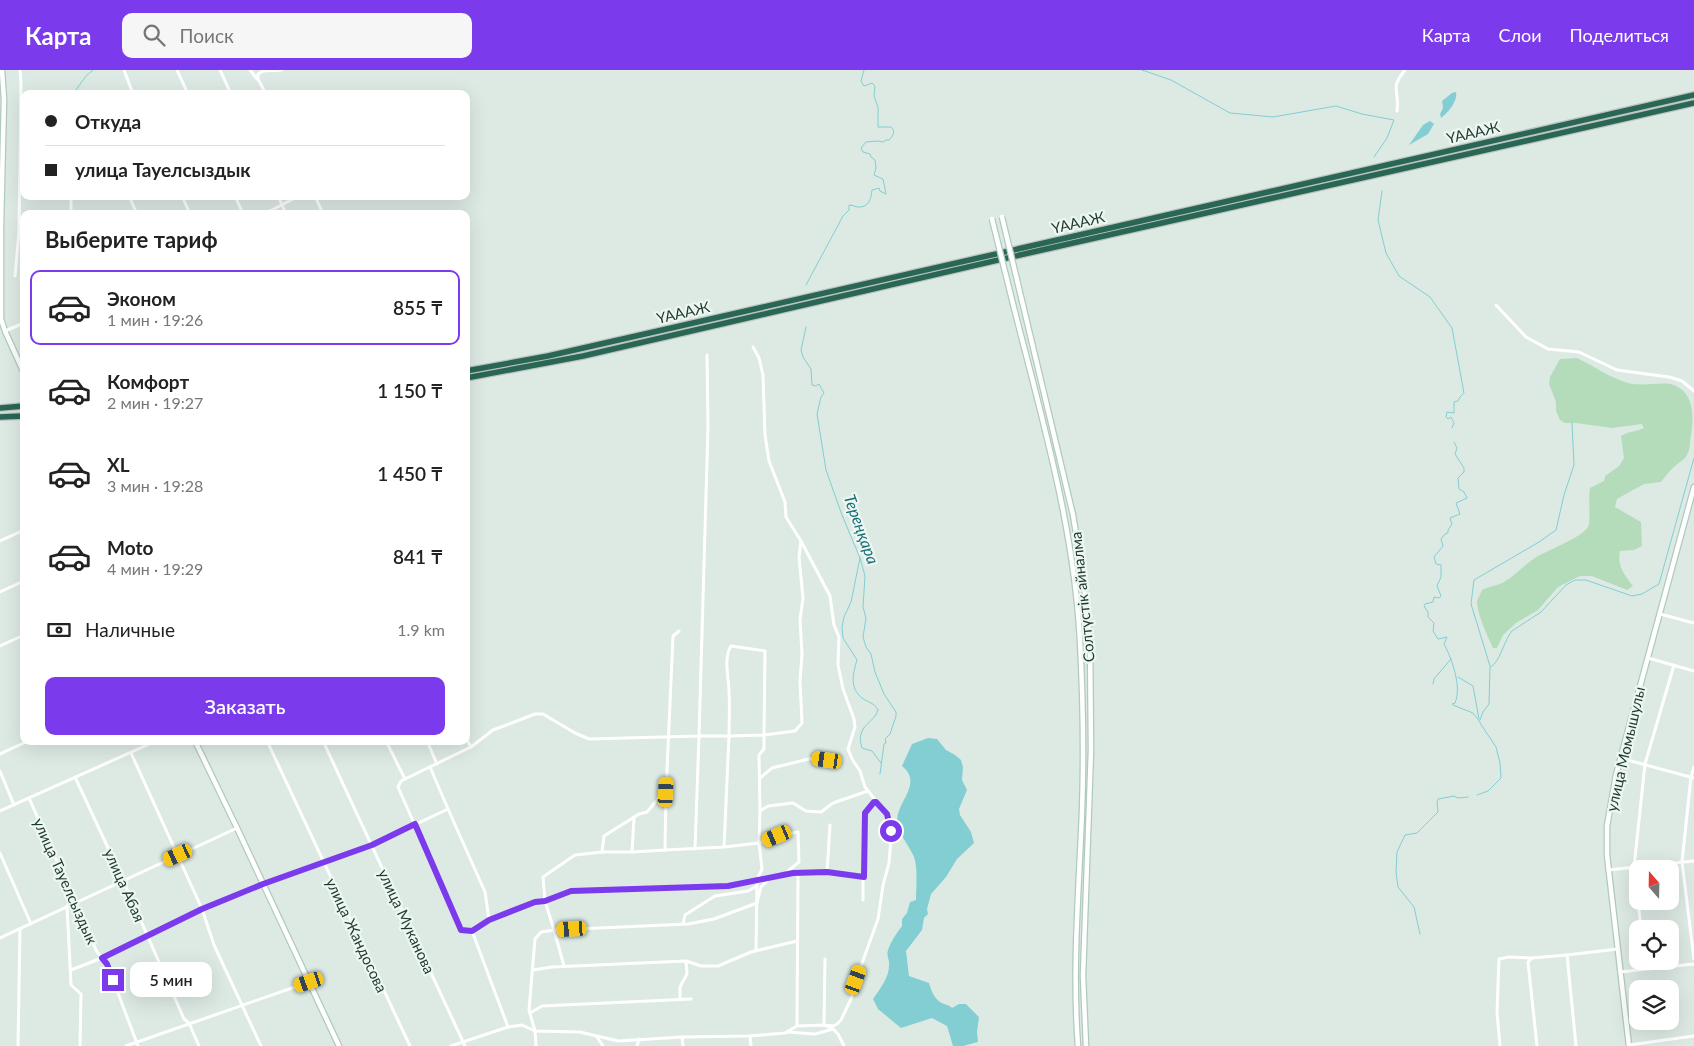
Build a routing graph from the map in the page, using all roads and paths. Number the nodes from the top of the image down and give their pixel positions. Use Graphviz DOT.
graph roads {
  1 [pos="2,70"];
  2 [pos="20,70"];
  3 [pos="124,70"];
  4 [pos="177,70"];
  5 [pos="220,70"];
  6 [pos="250,70"];
  7 [pos="282,70"];
  8 [pos="1405,70"];
  9 [pos="258,79"];
  10 [pos="21,90"];
  11 [pos="132,90"];
  12 [pos="186,90"];
  13 [pos="229,90"];
  14 [pos="264,90"];
  15 [pos="1694,95"];
  16 [pos="2,100"];
  17 [pos="1694,103"];
  18 [pos="1397,111"];
  19 [pos="1,148"];
  20 [pos="2,176"];
  21 [pos="20,200"];
  22 [pos="280,200"];
  23 [pos="292,200"];
  24 [pos="282,205"];
  25 [pos="272,210"];
  26 [pos="284,210"];
  27 [pos="1002,217"];
  28 [pos="992,219"];
  29 [pos="1,225"];
  30 [pos="1,270"];
  31 [pos="15,276"];
  32 [pos="1496,305"];
  33 [pos="1024,311"];
  34 [pos="1016,313"];
  35 [pos="1,319"];
  36 [pos="20,324"];
  37 [pos="3,329"];
  38 [pos="753,347"];
  39 [pos="707,355"];
  40 [pos="20,365"];
  41 [pos="470,370"];
  42 [pos="470,377"];
  43 [pos="1694,391"];
  44 [pos="20,407"];
  45 [pos="0,408"];
  46 [pos="20,416"];
  47 [pos="0,417"];
  48 [pos="1694,487"];
  49 [pos="20,532"];
  50 [pos="0,541"];
  51 [pos="801,541"];
  52 [pos="20,583"];
  53 [pos="0,592"];
  54 [pos="1660,614"];
  55 [pos="1694,623"];
  56 [pos="680,631"];
  57 [pos="20,636"];
  58 [pos="0,646"];
  59 [pos="1647,658"];
  60 [pos="1674,665"];
  61 [pos="1694,671"];
  62 [pos="764,735"];
  63 [pos="669,736"];
  64 [pos="699,736"];
  65 [pos="729,736"];
  66 [pos="20,745"];
  67 [pos="148,745"];
  68 [pos="197,745"];
  69 [pos="269,745"];
  70 [pos="325,745"];
  71 [pos="388,745"];
  72 [pos="429,745"];
  73 [pos="471,747"];
  74 [pos="132,753"];
  75 [pos="0,754"];
  76 [pos="1620,758"];
  77 [pos="437,764"];
  78 [pos="1645,764"];
  79 [pos="830,766"];
  80 [pos="430,767"];
  81 [pos="1694,767"];
  82 [pos="0,771"];
  83 [pos="75,777"];
  84 [pos="1692,777"];
  85 [pos="760,778"];
  86 [pos="404,779"];
  87 [pos="868,791"];
  88 [pos="666,792"];
  89 [pos="30,798"];
  90 [pos="876,802"];
  91 [pos="14,805"];
  92 [pos="448,809"];
  93 [pos="0,811"];
  94 [pos="760,811"];
  95 [pos="634,818"];
  96 [pos="415,824"];
  97 [pos="830,825"];
  98 [pos="237,828"];
  99 [pos="759,843"];
  100 [pos="372,845"];
  101 [pos="724,847"];
  102 [pos="694,849"];
  103 [pos="665,850"];
  104 [pos="602,852"];
  105 [pos="632,852"];
  106 [pos="0,853"];
  107 [pos="178,855"];
  108 [pos="1635,860"];
  109 [pos="1694,861"];
  110 [pos="1679,862"];
  111 [pos="1682,862"];
  112 [pos="324,864"];
  113 [pos="1629,868"];
  114 [pos="1608,870"];
  115 [pos="827,872"];
  116 [pos="798,873"];
  117 [pos="782,875"];
  118 [pos="771,877"];
  119 [pos="864,877"];
  120 [pos="123,880"];
  121 [pos="757,880"];
  122 [pos="263,884"];
  123 [pos="757,886"];
  124 [pos="864,900"];
  125 [pos="545,901"];
  126 [pos="76,902"];
  127 [pos="757,903"];
  128 [pos="67,906"];
  129 [pos="202,909"];
  130 [pos="489,920"];
  131 [pos="31,924"];
  132 [pos="683,924"];
  133 [pos="20,929"];
  134 [pos="554,930"];
  135 [pos="472,931"];
  136 [pos="148,936"];
  137 [pos="0,938"];
  138 [pos="797,941"];
  139 [pos="1618,949"];
  140 [pos="756,951"];
  141 [pos="1567,955"];
  142 [pos="102,958"];
  143 [pos="1532,958"];
  144 [pos="1694,959"];
  145 [pos="825,960"];
  146 [pos="686,961"];
  147 [pos="1694,964"];
  148 [pos="564,966"];
  149 [pos="1679,966"];
  150 [pos="71,970"];
  151 [pos="533,970"];
  152 [pos="1637,970"];
  153 [pos="1620,972"];
  154 [pos="309,982"];
  155 [pos="680,999"];
  156 [pos="691,999"];
  157 [pos="242,1004"];
  158 [pos="530,1013"];
  159 [pos="190,1023"];
  160 [pos="824,1025"];
  161 [pos="797,1026"];
  162 [pos="508,1027"];
  163 [pos="833,1029"];
  164 [pos="536,1031"];
  165 [pos="785,1032"];
  166 [pos="596,1036"];
  167 [pos="750,1036"];
  168 [pos="1694,1036"];
  169 [pos="682,1037"];
  170 [pos="639,1039"];
  171 [pos="463,1042"];
  172 [pos="137,1044"];
  173 [pos="1629,1045"];
  174 [pos="18,1046"];
  175 [pos="80,1046"];
  176 [pos="126,1046"];
  177 [pos="199,1046"];
  178 [pos="261,1046"];
  179 [pos="339,1046"];
  180 [pos="410,1046"];
  181 [pos="451,1046"];
  182 [pos="464,1046"];
  183 [pos="536,1046"];
  184 [pos="603,1046"];
  185 [pos="636,1046"];
  186 [pos="683,1046"];
  187 [pos="751,1046"];
  188 [pos="844,1046"];
  189 [pos="1078,1046"];
  190 [pos="1086,1046"];
  191 [pos="1500,1046"];
  192 [pos="1537,1046"];
  193 [pos="1576,1046"];
  1 -- 16 [label="street"];
  2 -- 10 [label="street"];
  3 -- 11 [label="street"];
  4 -- 12 [label="street"];
  5 -- 13 [label="street"];
  6 -- 9 [label="street"];
  7 -- 9 [label="street"];
  8 -- 18 [label="street"];
  9 -- 14 [label="street"];
  15 -- 41 [label="highway, ҮАААЖ"];
  16 -- 19 [label="street"];
  17 -- 42 [label="highway, ҮАААЖ"];
  19 -- 20 [label="street"];
  20 -- 29 [label="street"];
  21 -- 31 [label="street"];
  22 -- 24 [label="street"];
  23 -- 24 [label="street"];
  24 -- 25 [label="street"];
  24 -- 26 [label="street"];
  27 -- 33 [label="street, Солтүстік айналма, bridge"];
  28 -- 34 [label="street, Солтүстік айналма, bridge"];
  29 -- 30 [label="street"];
  30 -- 35 [label="street"];
  32 -- 43 [label="street"];
  33 -- 34 [label="street"];
  33 -- 190 [label="street, Солтүстік айналма"];
  34 -- 189 [label="street, Солтүстік айналма"];
  35 -- 37 [label="street"];
  36 -- 37 [label="street"];
  37 -- 40 [label="street"];
  38 -- 51 [label="street"];
  39 -- 64 [label="street"];
  44 -- 45 [label="highway"];
  46 -- 47 [label="highway"];
  48 -- 54 [label="street, улица Момышулы"];
  49 -- 50 [label="street"];
  51 -- 62 [label="street"];
  51 -- 87 [label="street"];
  52 -- 53 [label="street"];
  54 -- 55 [label="street"];
  54 -- 59 [label="street, улица Момышулы"];
  56 -- 63 [label="street"];
  57 -- 58 [label="street"];
  59 -- 60 [label="street"];
  59 -- 76 [label="street, улица Момышулы"];
  60 -- 61 [label="street"];
  60 -- 78 [label="street"];
  62 -- 65 [label="street"];
  62 -- 65 [label="street"];
  62 -- 85 [label="street"];
  63 -- 64 [label="street"];
  63 -- 73 [label="street"];
  63 -- 88 [label="street"];
  64 -- 65 [label="street"];
  64 -- 102 [label="street"];
  65 -- 101 [label="street"];
  66 -- 75 [label="street"];
  67 -- 74 [label="street"];
  68 -- 98 [label="street"];
  69 -- 112 [label="street, улица Жандосова"];
  70 -- 100 [label="street, улица Муканова"];
  71 -- 86 [label="street"];
  72 -- 77 [label="street"];
  73 -- 77 [label="street"];
  74 -- 83 [label="street"];
  74 -- 107 [label="street"];
  76 -- 78 [label="street"];
  76 -- 114 [label="street, улица Момышулы"];
  77 -- 80 [label="street"];
  78 -- 84 [label="street"];
  78 -- 108 [label="street"];
  79 -- 85 [label="street"];
  80 -- 86 [label="street"];
  80 -- 92 [label="street"];
  81 -- 84 [label="street"];
  82 -- 91 [label="street"];
  83 -- 89 [label="street"];
  83 -- 120 [label="street, улица Абая"];
  84 -- 111 [label="street"];
  85 -- 94 [label="street"];
  86 -- 96 [label="street"];
  87 -- 90 [label="street"];
  87 -- 94 [label="street"];
  88 -- 95 [label="street"];
  88 -- 103 [label="street"];
  89 -- 91 [label="street"];
  89 -- 126 [label="street, улица Тауелсыздык"];
  90 -- 119 [label="street"];
  90 -- 160 [label="street"];
  91 -- 93 [label="street"];
  92 -- 96 [label="street"];
  92 -- 130 [label="street"];
  94 -- 99 [label="street"];
  95 -- 104 [label="street"];
  95 -- 105 [label="street"];
  96 -- 100 [label="street"];
  96 -- 135 [label="street"];
  97 -- 115 [label="street"];
  98 -- 107 [label="street"];
  98 -- 122 [label="street"];
  99 -- 101 [label="street"];
  99 -- 117 [label="street"];
  99 -- 121 [label="street"];
  100 -- 112 [label="street"];
  100 -- 171 [label="street, улица Муканова"];
  101 -- 102 [label="street"];
  102 -- 103 [label="street"];
  103 -- 105 [label="street"];
  104 -- 105 [label="street"];
  104 -- 125 [label="street"];
  106 -- 131 [label="street"];
  107 -- 120 [label="street"];
  107 -- 129 [label="street"];
  109 -- 111 [label="street"];
  110 -- 111 [label="street"];
  111 -- 144 [label="street"];
  112 -- 122 [label="street"];
  112 -- 180 [label="street, улица Жандосова"];
  113 -- 114 [label="street"];
  114 -- 139 [label="street, улица Момышулы"];
  115 -- 116 [label="street"];
  115 -- 119 [label="street"];
  116 -- 117 [label="street"];
  116 -- 138 [label="street"];
  117 -- 118 [label="street"];
  118 -- 121 [label="street"];
  118 -- 127 [label="street"];
  119 -- 124 [label="street"];
  120 -- 126 [label="street"];
  120 -- 136 [label="street, улица Абая"];
  121 -- 123 [label="street"];
  121 -- 125 [label="street"];
  122 -- 129 [label="street"];
  122 -- 154 [label="street"];
  123 -- 127 [label="street"];
  123 -- 132 [label="street"];
  125 -- 130 [label="street"];
  125 -- 134 [label="street"];
  126 -- 128 [label="street"];
  126 -- 142 [label="street, улица Тауелсыздык"];
  127 -- 132 [label="street"];
  127 -- 140 [label="street"];
  128 -- 131 [label="street"];
  128 -- 150 [label="street"];
  129 -- 136 [label="street"];
  129 -- 157 [label="street"];
  130 -- 135 [label="street"];
  131 -- 133 [label="street"];
  132 -- 134 [label="street"];
  133 -- 137 [label="street"];
  133 -- 174 [label="street"];
  134 -- 148 [label="street"];
  134 -- 151 [label="street"];
  135 -- 162 [label="street"];
  136 -- 142 [label="street"];
  136 -- 159 [label="street, улица Абая"];
  138 -- 140 [label="street"];
  138 -- 161 [label="street"];
  139 -- 141 [label="street"];
  139 -- 153 [label="street, улица Момышулы"];
  140 -- 146 [label="street"];
  141 -- 143 [label="street"];
  141 -- 193 [label="street"];
  142 -- 150 [label="street"];
  142 -- 172 [label="street, улица Тауелсыздык"];
  143 -- 191 [label="street"];
  143 -- 192 [label="street"];
  145 -- 160 [label="street"];
  146 -- 148 [label="street"];
  146 -- 155 [label="street"];
  147 -- 149 [label="street"];
  148 -- 151 [label="street"];
  150 -- 175 [label="street"];
  151 -- 158 [label="street"];
  152 -- 153 [label="street"];
  153 -- 173 [label="street, улица Момышулы"];
  154 -- 157 [label="street"];
  154 -- 179 [label="street"];
  155 -- 156 [label="street"];
  155 -- 158 [label="street"];
  157 -- 159 [label="street"];
  157 -- 178 [label="street"];
  158 -- 164 [label="street"];
  159 -- 172 [label="street"];
  159 -- 177 [label="street, улица Абая"];
  160 -- 161 [label="street"];
  160 -- 163 [label="street"];
  161 -- 165 [label="street"];
  162 -- 164 [label="street"];
  162 -- 171 [label="street"];
  163 -- 165 [label="street"];
  163 -- 188 [label="street"];
  164 -- 166 [label="street"];
  164 -- 183 [label="street"];
  165 -- 167 [label="street"];
  166 -- 170 [label="street"];
  166 -- 184 [label="street"];
  167 -- 169 [label="street"];
  167 -- 187 [label="street"];
  168 -- 173 [label="street"];
  169 -- 170 [label="street"];
  169 -- 186 [label="street"];
  170 -- 185 [label="street"];
  171 -- 181 [label="street"];
  171 -- 182 [label="street, улица Муканова"];
  172 -- 176 [label="street"];
}
